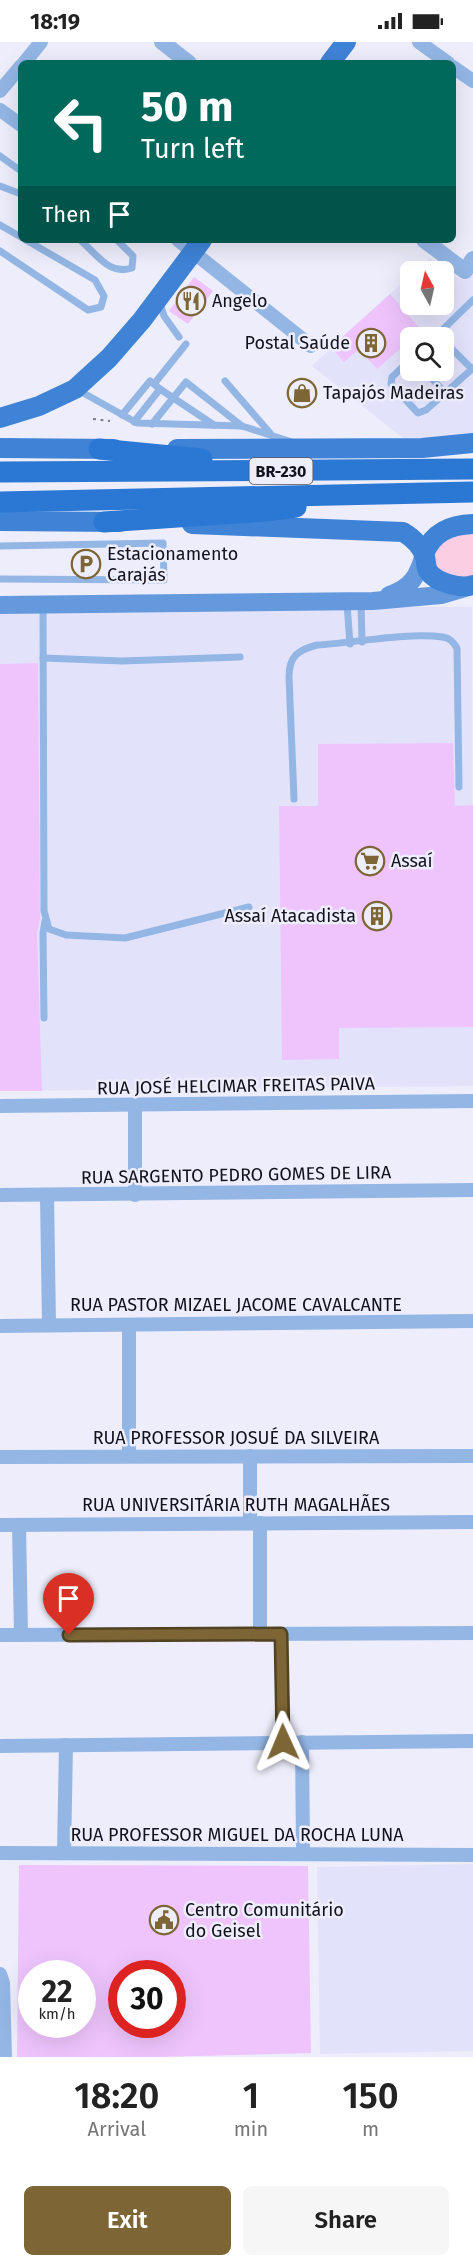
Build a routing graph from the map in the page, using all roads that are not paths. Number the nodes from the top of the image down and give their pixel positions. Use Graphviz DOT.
graph roads {
  1 [pos="41,42"];
  2 [pos="162,42"];
  3 [pos="346,42"];
  4 [pos="419,42"];
  5 [pos="25,60"];
  6 [pos="185,60"];
  7 [pos="332,60"];
  8 [pos="444,60"];
  9 [pos="18,69"];
  10 [pos="456,69"];
  11 [pos="473,81"];
  12 [pos="0,91"];
  13 [pos="0,110"];
  14 [pos="18,123"];
  15 [pos="0,156"];
  16 [pos="18,169"];
  17 [pos="0,186"];
  18 [pos="18,193"];
  19 [pos="0,225"];
  20 [pos="18,235"];
  21 [pos="31,243"];
  22 [pos="83,243"];
  23 [pos="120,243"];
  24 [pos="428,243"];
  25 [pos="198,246"];
  26 [pos="0,250"];
  27 [pos="461,269"];
  28 [pos="158,299"];
  29 [pos="473,300"];
  30 [pos="448,327"];
  31 [pos="179,337"];
  32 [pos="186,344"];
  33 [pos="311,346"];
  34 [pos="454,351"];
  35 [pos="472,368"];
  36 [pos="400,369"];
  37 [pos="225,381"];
  38 [pos="434,381"];
  39 [pos="157,386"];
  40 [pos="75,389"];
  41 [pos="446,394"];
  42 [pos="174,397"];
  43 [pos="122,415"];
  44 [pos="0,418"];
  45 [pos="134,422"];
  46 [pos="152,424"];
  47 [pos="214,425"];
  48 [pos="242,426"];
  49 [pos="270,433"];
  50 [pos="473,443"];
  51 [pos="0,448"];
  52 [pos="309,448"];
  53 [pos="99,449"];
  54 [pos="473,469"];
  55 [pos="358,470"];
  56 [pos="0,472"];
  57 [pos="473,492"];
  58 [pos="377,495"];
  59 [pos="0,502"];
  60 [pos="0,521"];
  61 [pos="104,522"];
  62 [pos="473,524"];
  63 [pos="0,546"];
  64 [pos="424,554"];
  65 [pos="0,579"];
  66 [pos="471,588"];
  67 [pos="360,601"];
  68 [pos="0,605"];
  69 [pos="43,605"];
  70 [pos="362,642"];
  71 [pos="350,644"];
  72 [pos="240,657"];
  73 [pos="43,658"];
  74 [pos="459,787"];
  75 [pos="294,799"];
  76 [pos="249,908"];
  77 [pos="45,921"];
  78 [pos="44,1018"];
  79 [pos="473,1101"];
  80 [pos="135,1105"];
  81 [pos="0,1106"];
  82 [pos="473,1190"];
  83 [pos="0,1195"];
  84 [pos="47,1195"];
  85 [pos="135,1195"];
  86 [pos="473,1322"];
  87 [pos="129,1324"];
  88 [pos="49,1325"];
  89 [pos="0,1326"];
  90 [pos="129,1455"];
  91 [pos="250,1455"];
  92 [pos="473,1455"];
  93 [pos="0,1458"];
  94 [pos="255,1522"];
  95 [pos="473,1522"];
  96 [pos="0,1525"];
  97 [pos="20,1525"];
  98 [pos="473,1633"];
  99 [pos="260,1634"];
  100 [pos="281,1634"];
  101 [pos="0,1635"];
  102 [pos="21,1635"];
  103 [pos="473,1741"];
  104 [pos="283,1742"];
  105 [pos="302,1742"];
  106 [pos="66,1744"];
  107 [pos="0,1746"];
  108 [pos="303,1852"];
  109 [pos="0,1853"];
  110 [pos="64,1853"];
  111 [pos="473,1855"];
  112 [pos="2,1978"];
  113 [pos="5,2057"];
  1 -- 5 [label="street"];
  2 -- 6 [label="street"];
  3 -- 7 [label="main road"];
  4 -- 8 [label="street"];
  9 -- 12 [label="street"];
  10 -- 11 [label="street"];
  13 -- 14 [label="street"];
  15 -- 16 [label="lane"];
  17 -- 18 [label="lane"];
  19 -- 20 [label="lane"];
  21 -- 26 [label="lane"];
  22 -- 23 [label="lane"];
  24 -- 27 [label="street"];
  25 -- 28 [label="main road"];
  25 -- 33 [label="street"];
  28 -- 31 [label="lane"];
  28 -- 40 [label="main road"];
  29 -- 30 [label="lane"];
  32 -- 39 [label="lane"];
  34 -- 35 [label="lane"];
  35 -- 41 [label="lane"];
  36 -- 41 [label="lane"];
  37 -- 49 [label="lane"];
  38 -- 41 [label="lane"];
  39 -- 42 [label="lane"];
  39 -- 43 [label="lane"];
  39 -- 45 [label="lane"];
  40 -- 43 [label="lane"];
  40 -- 44 [label="main road"];
  42 -- 46 [label="lane"];
  42 -- 47 [label="lane"];
  42 -- 48 [label="lane"];
  43 -- 45 [label="lane"];
  45 -- 46 [label="lane"];
  46 -- 47 [label="lane"];
  47 -- 48 [label="lane"];
  48 -- 49 [label="lane"];
  49 -- 52 [label="lane"];
  50 -- 52 [label="main road"];
  51 -- 53 [label="main road"];
  52 -- 53 [label="main road"];
  53 -- 55 [label="highway"];
  54 -- 55 [label="highway, BR-230"];
  55 -- 56 [label="highway, BR-230"];
  57 -- 58 [label="highway, BR-230"];
  58 -- 59 [label="highway, BR-230"];
  58 -- 61 [label="highway"];
  60 -- 61 [label="main road"];
  61 -- 64 [label="main road"];
  62 -- 64 [label="main road"];
  63 -- 65 [label="lane"];
  64 -- 66 [label="main road"];
  64 -- 67 [label="main road"];
  66 -- 67 [label="main road"];
  67 -- 69 [label="main road"];
  67 -- 70 [label="lane"];
  67 -- 71 [label="lane"];
  68 -- 69 [label="main road"];
  69 -- 73 [label="lane"];
  70 -- 71 [label="lane"];
  70 -- 74 [label="lane"];
  71 -- 75 [label="lane"];
  72 -- 73 [label="lane"];
  73 -- 77 [label="lane"];
  76 -- 77 [label="lane"];
  77 -- 78 [label="lane"];
  79 -- 80 [label="street, RUA JOSÉ HELCIMAR FREITAS PAIVA"];
  80 -- 81 [label="street, RUA JOSÉ HELCIMAR FREITAS PAIVA"];
  80 -- 85 [label="street"];
  82 -- 85 [label="street, RUA SARGENTO PEDRO GOMES DE LIRA"];
  83 -- 84 [label="street, RUA SARGENTO PEDRO GOMES DE LIRA"];
  84 -- 85 [label="street, RUA SARGENTO PEDRO GOMES DE LIRA"];
  84 -- 88 [label="street"];
  86 -- 87 [label="street, RUA PASTOR MIZAEL JACOME CAVALCANTE"];
  87 -- 88 [label="street, RUA PASTOR MIZAEL JACOME CAVALCANTE"];
  87 -- 90 [label="street"];
  88 -- 89 [label="street, RUA PASTOR MIZAEL JACOME CAVALCANTE"];
  90 -- 91 [label="street, RUA PROFESSOR JOSUÉ DA SILVEIRA"];
  90 -- 93 [label="street, RUA PROFESSOR JOSUÉ DA SILVEIRA"];
  91 -- 92 [label="street, RUA PROFESSOR JOSUÉ DA SILVEIRA"];
  91 -- 94 [label="street"];
  94 -- 95 [label="street, RUA UNIVERSITÁRIA RUTH MAGALHÃES"];
  94 -- 97 [label="street, RUA UNIVERSITÁRIA RUTH MAGALHÃES"];
  94 -- 99 [label="street"];
  96 -- 97 [label="street, RUA UNIVERSITÁRIA RUTH MAGALHÃES"];
  97 -- 102 [label="street"];
  98 -- 100 [label="street"];
  99 -- 100 [label="street"];
  99 -- 102 [label="street"];
  100 -- 104 [label="street"];
  101 -- 102 [label="street"];
  103 -- 105 [label="street"];
  104 -- 105 [label="street"];
  104 -- 106 [label="street"];
  105 -- 108 [label="street"];
  106 -- 107 [label="street"];
  106 -- 110 [label="street"];
  108 -- 110 [label="street, RUA PROFESSOR MIGUEL DA ROCHA LUNA"];
  108 -- 111 [label="street, RUA PROFESSOR MIGUEL DA ROCHA LUNA"];
  109 -- 110 [label="street, RUA PROFESSOR MIGUEL DA ROCHA LUNA"];
  112 -- 113 [label="street"];
}
